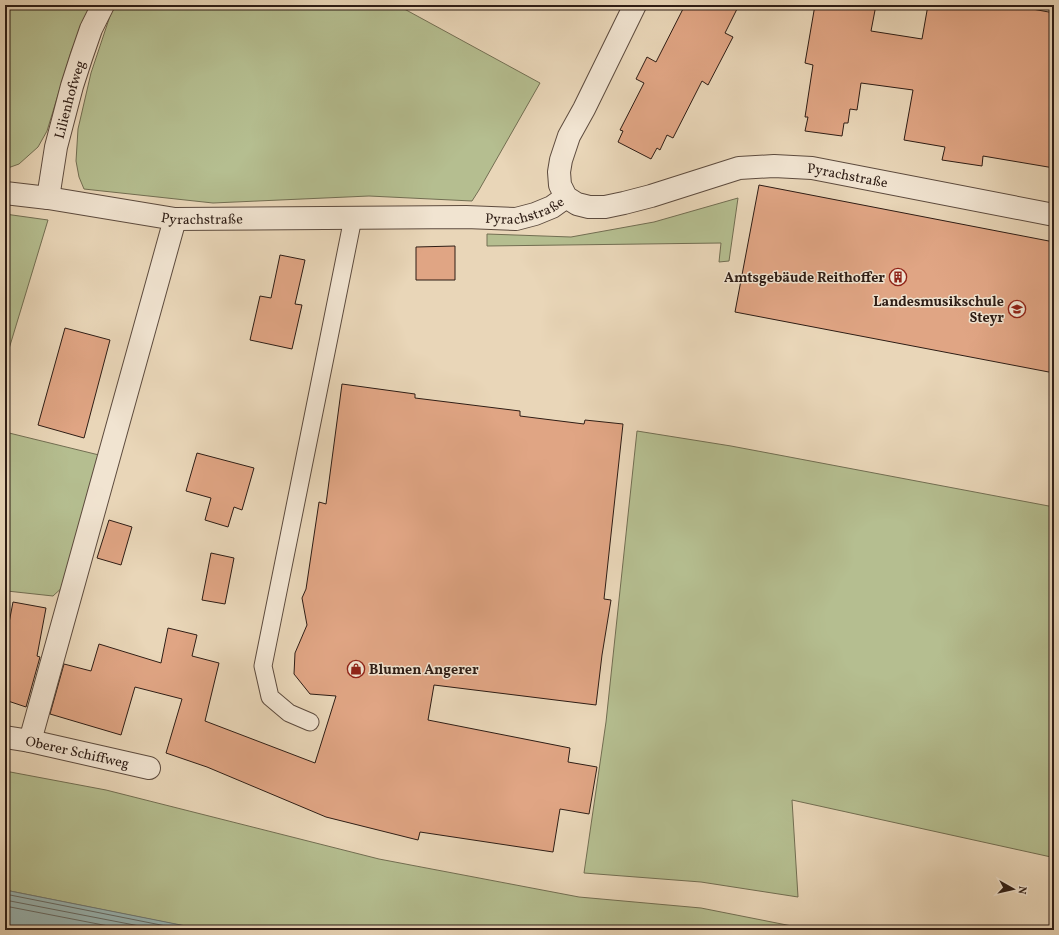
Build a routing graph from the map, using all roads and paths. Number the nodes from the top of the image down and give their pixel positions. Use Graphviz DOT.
graph roads {
  1 [pos="103,5"];
  2 [pos="635,5"];
  3 [pos="5,193"];
  4 [pos="566,197"];
  5 [pos="48,198"];
  6 [pos="1054,216"];
  7 [pos="353,218"];
  8 [pos="175,219"];
  9 [pos="310,722"];
  10 [pos="5,737"];
  11 [pos="30,741"];
  12 [pos="149,768"];
  1 -- 5 [label="street, Lilienhofweg"];
  2 -- 4 [label="street"];
  3 -- 5 [label="street, Pyrachstraße"];
  4 -- 6 [label="street, Pyrachstraße"];
  4 -- 7 [label="street, Pyrachstraße"];
  5 -- 8 [label="street, Pyrachstraße"];
  7 -- 8 [label="street, Pyrachstraße"];
  7 -- 9 [label="lane"];
  8 -- 11 [label="street"];
  10 -- 11 [label="street, Oberer Schiffweg"];
  11 -- 12 [label="street, Oberer Schiffweg"];
}
